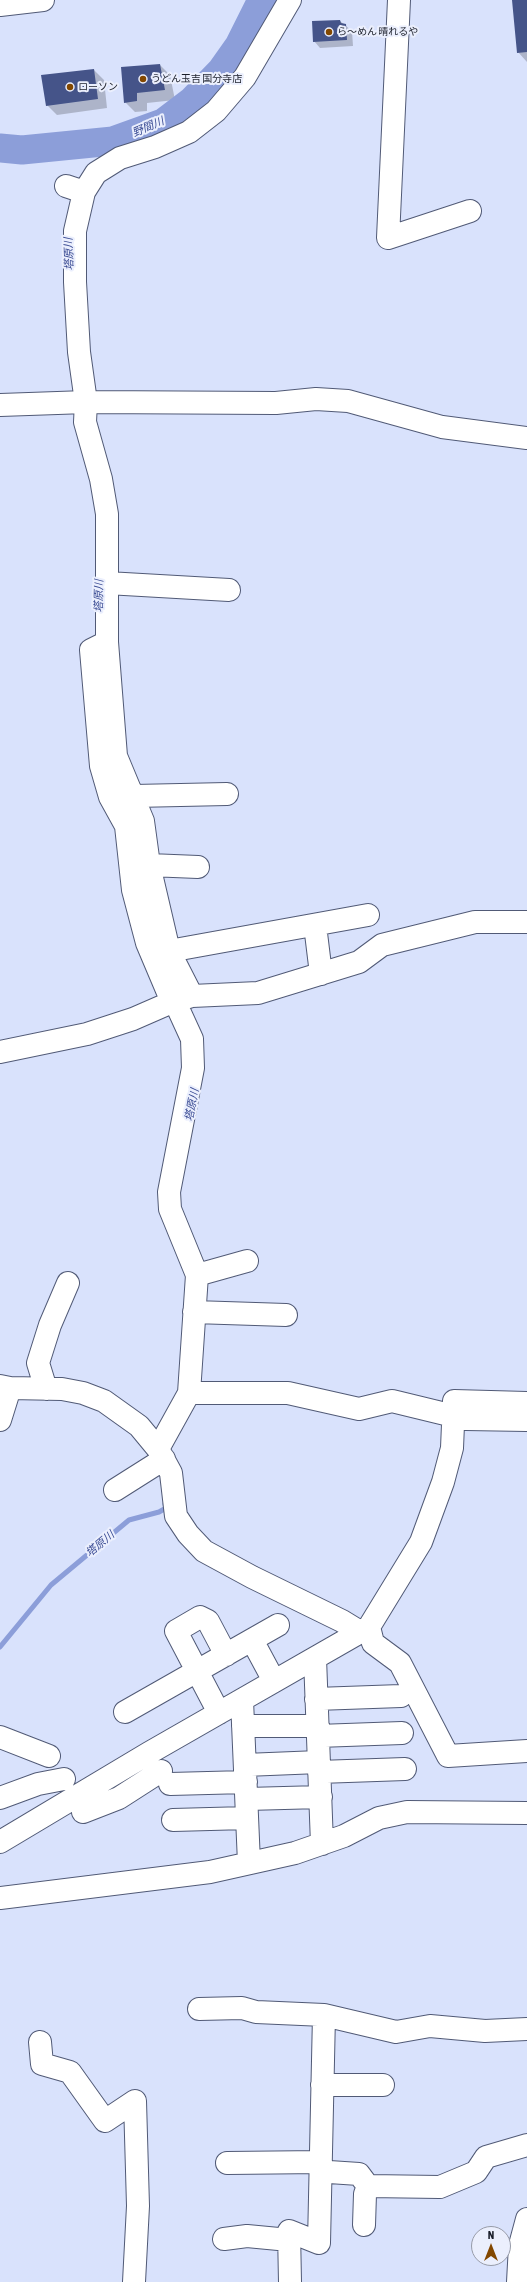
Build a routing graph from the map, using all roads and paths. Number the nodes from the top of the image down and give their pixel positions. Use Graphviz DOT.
graph roads {
  1 [pos="43,0"];
  2 [pos="290,0"];
  3 [pos="399,0"];
  4 [pos="0,5"];
  5 [pos="470,211"];
  6 [pos="86,402"];
  7 [pos="0,405"];
  8 [pos="527,438"];
  9 [pos="107,583"];
  10 [pos="229,590"];
  11 [pos="107,642"];
  12 [pos="130,789"];
  13 [pos="227,794"];
  14 [pos="110,797"];
  15 [pos="149,865"];
  16 [pos="198,867"];
  17 [pos="368,915"];
  18 [pos="527,922"];
  19 [pos="315,925"];
  20 [pos="169,952"];
  21 [pos="321,974"];
  22 [pos="182,999"];
  23 [pos="0,1052"];
  24 [pos="247,1261"];
  25 [pos="197,1275"];
  26 [pos="68,1283"];
  27 [pos="194,1312"];
  28 [pos="286,1316"];
  29 [pos="5,1387"];
  30 [pos="46,1389"];
  31 [pos="189,1393"];
  32 [pos="527,1404"];
  33 [pos="453,1415"];
  34 [pos="0,1420"];
  35 [pos="527,1420"];
  36 [pos="159,1459"];
  37 [pos="115,1490"];
  38 [pos="278,1625"];
  39 [pos="364,1630"];
  40 [pos="252,1640"];
  41 [pos="226,1654"];
  42 [pos="315,1658"];
  43 [pos="197,1671"];
  44 [pos="274,1681"];
  45 [pos="401,1696"];
  46 [pos="316,1699"];
  47 [pos="242,1700"];
  48 [pos="125,1712"];
  49 [pos="219,1713"];
  50 [pos="244,1726"];
  51 [pos="318,1731"];
  52 [pos="402,1733"];
  53 [pos="0,1737"];
  54 [pos="527,1751"];
  55 [pos="49,1756"];
  56 [pos="319,1767"];
  57 [pos="405,1769"];
  58 [pos="64,1779"];
  59 [pos="246,1791"];
  60 [pos="320,1797"];
  61 [pos="0,1798"];
  62 [pos="83,1812"];
  63 [pos="527,1813"];
  64 [pos="173,1820"];
  65 [pos="1,1839"];
  66 [pos="322,1844"];
  67 [pos="249,1863"];
  68 [pos="0,1898"];
  69 [pos="200,2009"];
  70 [pos="324,2015"];
  71 [pos="527,2029"];
  72 [pos="40,2042"];
  73 [pos="322,2085"];
  74 [pos="383,2085"];
  75 [pos="527,2145"];
  76 [pos="227,2163"];
  77 [pos="325,2167"];
  78 [pos="368,2186"];
  79 [pos="527,2219"];
  80 [pos="364,2225"];
  81 [pos="224,2239"];
  82 [pos="289,2240"];
  83 [pos="515,2280"];
  84 [pos="134,2282"];
  85 [pos="290,2282"];
  1 -- 4 [label="main road"];
  2 -- 6 [label="main road"];
  3 -- 5 [label="main road"];
  6 -- 7 [label="main road"];
  6 -- 8 [label="main road"];
  6 -- 9 [label="main road"];
  9 -- 10 [label="main road"];
  9 -- 11 [label="main road"];
  11 -- 12 [label="main road"];
  11 -- 14 [label="main road"];
  12 -- 13 [label="main road"];
  12 -- 14 [label="main road"];
  12 -- 15 [label="main road"];
  14 -- 22 [label="main road"];
  15 -- 16 [label="main road"];
  15 -- 20 [label="main road"];
  17 -- 19 [label="main road"];
  18 -- 21 [label="main road"];
  19 -- 20 [label="main road"];
  19 -- 21 [label="main road"];
  20 -- 22 [label="main road"];
  21 -- 22 [label="main road"];
  22 -- 23 [label="main road"];
  22 -- 25 [label="main road"];
  24 -- 25 [label="main road"];
  25 -- 27 [label="main road"];
  26 -- 30 [label="main road"];
  27 -- 28 [label="main road"];
  27 -- 31 [label="main road"];
  29 -- 30 [label="main road"];
  29 -- 34 [label="main road"];
  30 -- 36 [label="main road"];
  31 -- 33 [label="main road"];
  31 -- 36 [label="main road"];
  32 -- 33 [label="main road"];
  33 -- 35 [label="main road"];
  33 -- 39 [label="main road"];
  36 -- 37 [label="main road"];
  36 -- 39 [label="main road"];
  38 -- 40 [label="main road"];
  39 -- 42 [label="main road"];
  39 -- 54 [label="main road"];
  40 -- 41 [label="main road"];
  40 -- 44 [label="main road"];
  41 -- 43 [label="main road"];
  41 -- 43 [label="main road"];
  42 -- 44 [label="main road"];
  42 -- 46 [label="main road"];
  43 -- 48 [label="main road"];
  43 -- 49 [label="main road"];
  44 -- 47 [label="main road"];
  45 -- 46 [label="main road"];
  46 -- 51 [label="main road"];
  47 -- 49 [label="main road"];
  47 -- 50 [label="main road"];
  49 -- 65 [label="main road"];
  50 -- 51 [label="main road"];
  50 -- 59 [label="main road"];
  51 -- 52 [label="main road"];
  51 -- 56 [label="main road"];
  53 -- 55 [label="main road"];
  56 -- 57 [label="main road"];
  56 -- 59 [label="main road"];
  56 -- 60 [label="main road"];
  58 -- 61 [label="main road"];
  59 -- 60 [label="main road"];
  59 -- 62 [label="main road"];
  59 -- 64 [label="main road"];
  59 -- 67 [label="main road"];
  60 -- 66 [label="main road"];
  63 -- 66 [label="main road"];
  66 -- 67 [label="main road"];
  67 -- 68 [label="main road"];
  69 -- 70 [label="main road"];
  70 -- 71 [label="main road"];
  70 -- 73 [label="main road"];
  72 -- 84 [label="main road"];
  73 -- 74 [label="main road"];
  73 -- 77 [label="main road"];
  75 -- 78 [label="main road"];
  76 -- 77 [label="main road"];
  77 -- 78 [label="main road"];
  77 -- 82 [label="main road"];
  78 -- 80 [label="main road"];
  79 -- 83 [label="main road"];
  81 -- 82 [label="main road"];
  82 -- 85 [label="main road"];
}
